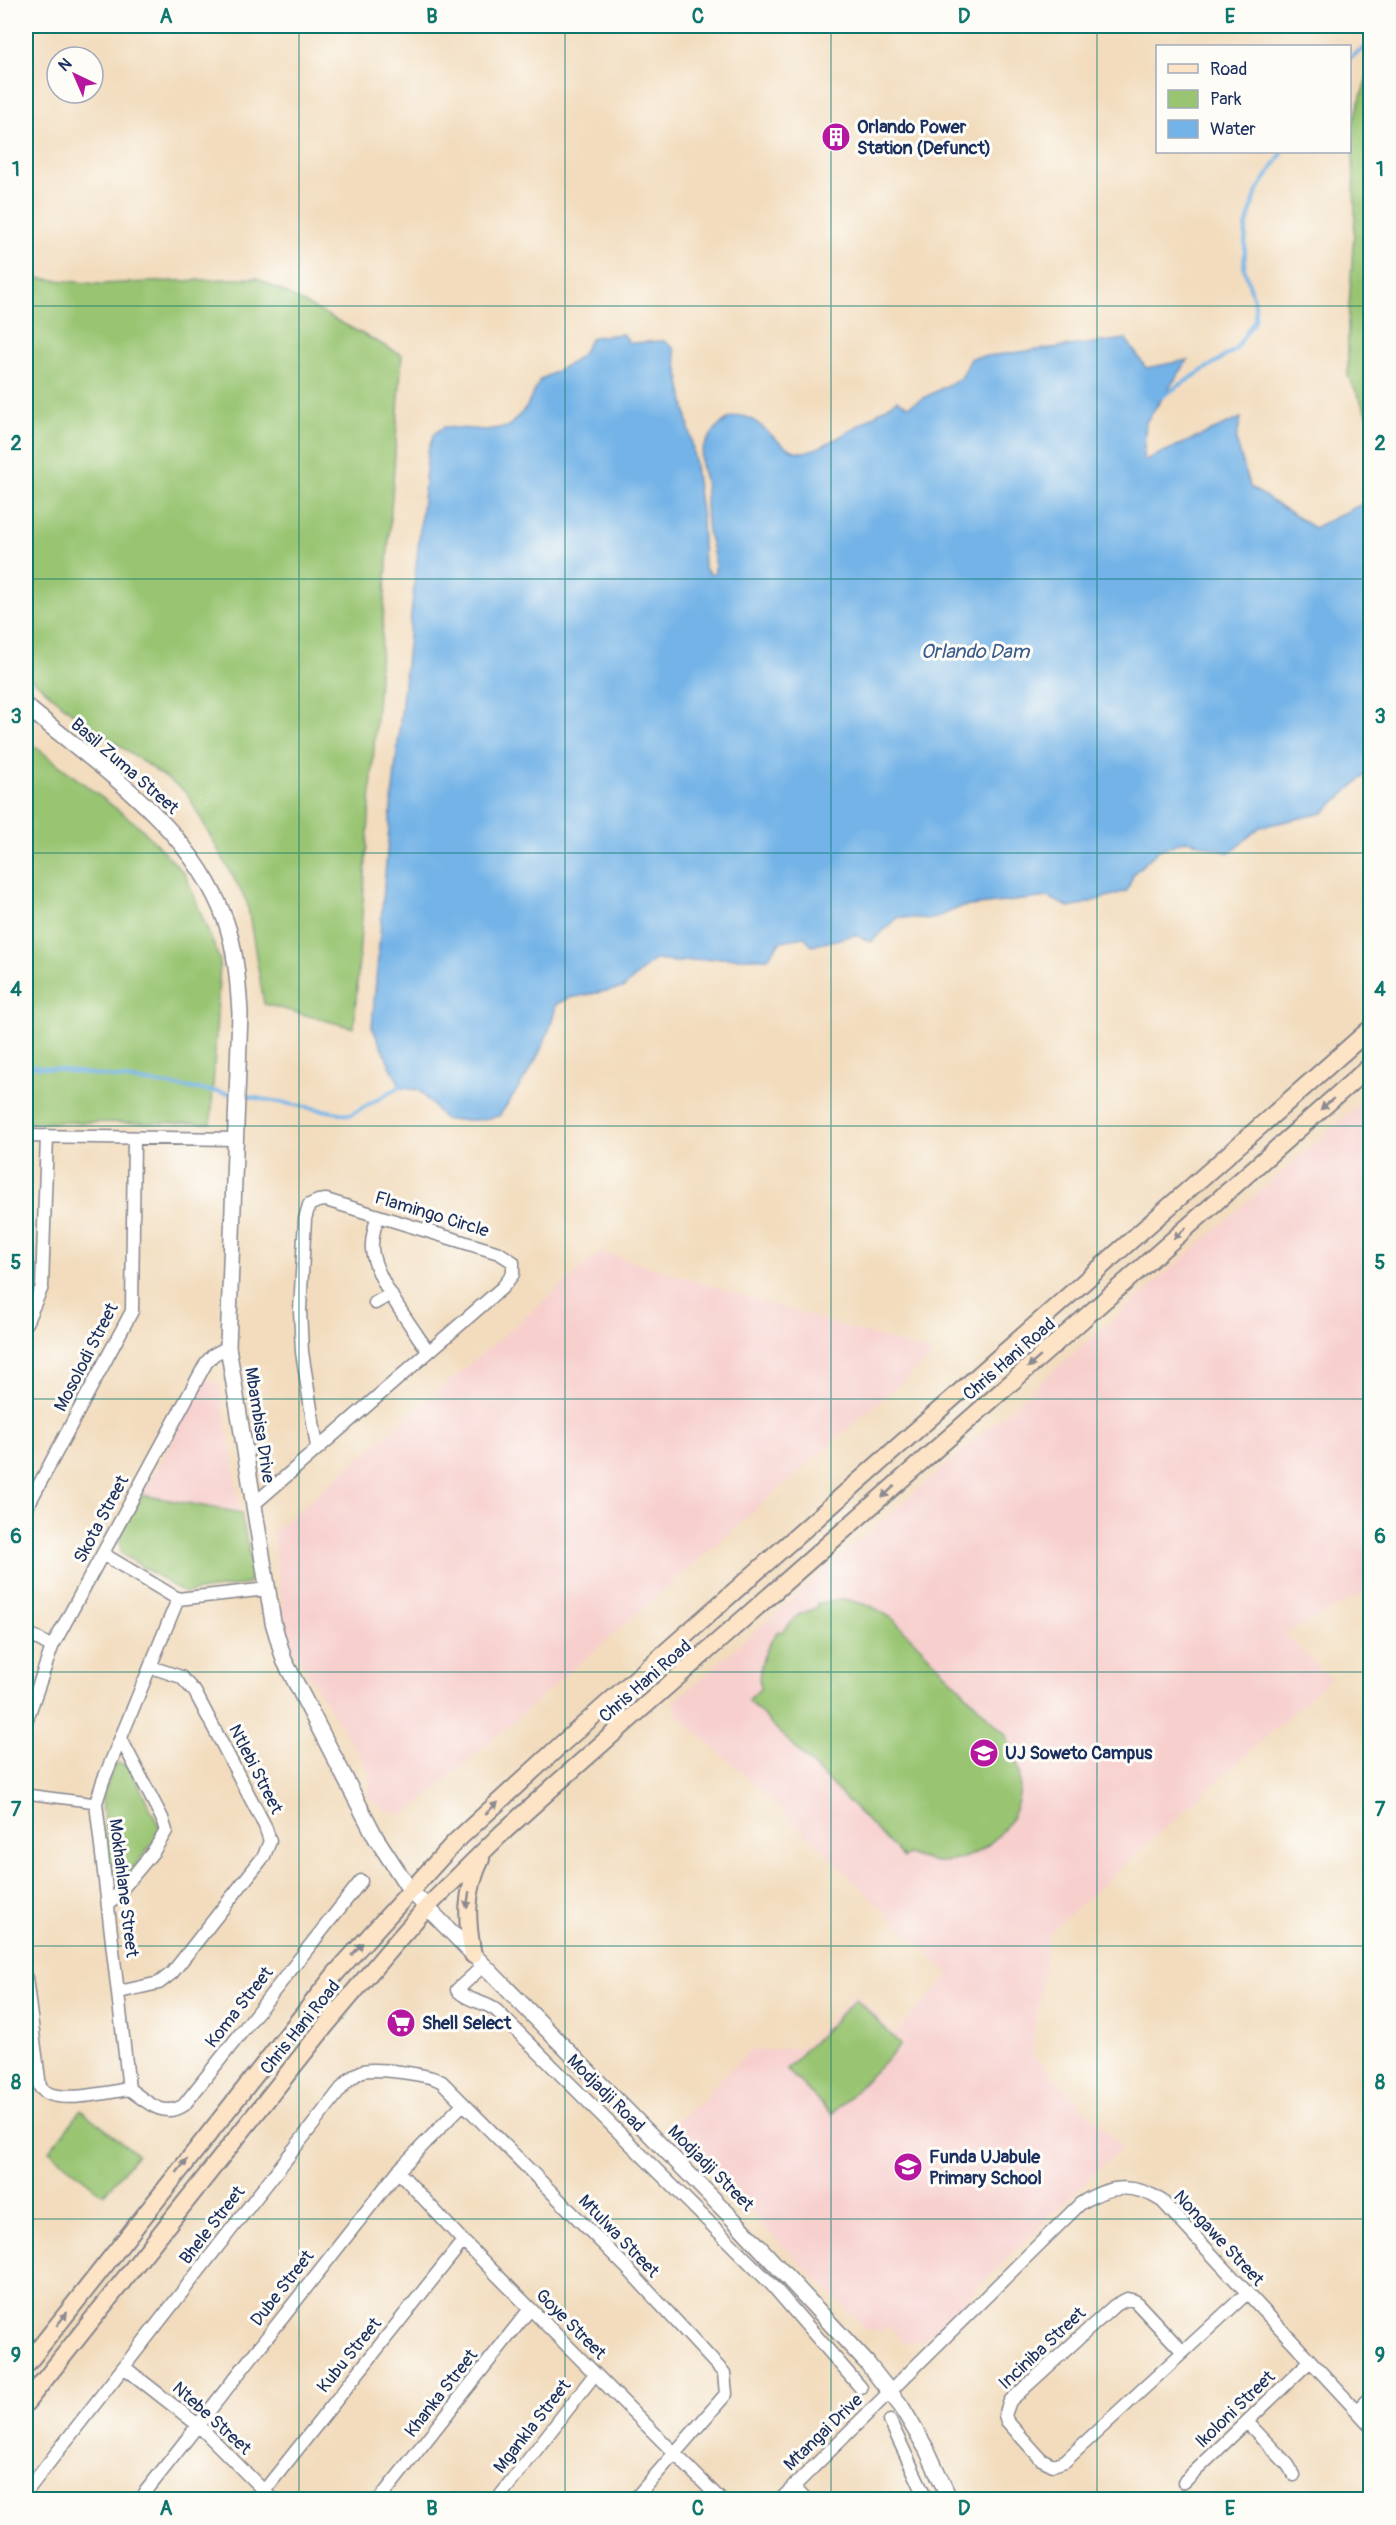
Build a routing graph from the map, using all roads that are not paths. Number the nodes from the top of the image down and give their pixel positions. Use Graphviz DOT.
graph roads {
  1 [pos="26,706"];
  2 [pos="1371,1029"];
  3 [pos="1371,1066"];
  4 [pos="26,1136"];
  5 [pos="47,1136"];
  6 [pos="134,1138"];
  7 [pos="234,1139"];
  8 [pos="377,1217"];
  9 [pos="391,1294"];
  10 [pos="375,1303"];
  11 [pos="26,1323"];
  12 [pos="228,1347"];
  13 [pos="428,1351"];
  14 [pos="317,1447"];
  15 [pos="253,1504"];
  16 [pos="26,1509"];
  17 [pos="103,1554"];
  18 [pos="268,1589"];
  19 [pos="178,1599"];
  20 [pos="26,1632"];
  21 [pos="52,1647"];
  22 [pos="151,1667"];
  23 [pos="26,1722"];
  24 [pos="121,1739"];
  25 [pos="26,1794"];
  26 [pos="96,1803"];
  27 [pos="487,1848"];
  28 [pos="361,1881"];
  29 [pos="410,1890"];
  30 [pos="108,1906"];
  31 [pos="426,1908"];
  32 [pos="478,1961"];
  33 [pos="26,1978"];
  34 [pos="119,1992"];
  35 [pos="129,2089"];
  36 [pos="462,2104"];
  37 [pos="398,2171"];
  38 [pos="463,2241"];
  39 [pos="785,2272"];
  40 [pos="772,2285"];
  41 [pos="1246,2294"];
  42 [pos="530,2309"];
  43 [pos="1182,2352"];
  44 [pos="1310,2361"];
  45 [pos="26,2365"];
  46 [pos="124,2367"];
  47 [pos="595,2374"];
  48 [pos="861,2388"];
  49 [pos="891,2391"];
  50 [pos="1371,2397"];
  51 [pos="26,2403"];
  52 [pos="1357,2410"];
  53 [pos="890,2421"];
  54 [pos="1246,2422"];
  55 [pos="198,2425"];
  56 [pos="1371,2425"];
  57 [pos="674,2454"];
  58 [pos="1294,2475"];
  59 [pos="943,2482"];
  60 [pos="1184,2482"];
  61 [pos="793,2486"];
  62 [pos="26,2493"];
  63 [pos="925,2494"];
  64 [pos="268,2495"];
  65 [pos="139,2499"];
  66 [pos="379,2499"];
  67 [pos="497,2499"];
  68 [pos="634,2499"];
  69 [pos="721,2499"];
  70 [pos="780,2499"];
  71 [pos="806,2499"];
  72 [pos="951,2499"];
  1 -- 7 [label="street, Basil Zuma Street"];
  29 -- 2 [label="main road, Chris Hani Road, one-way"];
  3 -- 27 [label="main road, Chris Hani Road, one-way"];
  4 -- 5 [label="street"];
  5 -- 6 [label="street"];
  5 -- 11 [label="street"];
  6 -- 7 [label="street"];
  6 -- 16 [label="street, Mosolodi Street"];
  7 -- 12 [label="street, Mbambisa Drive"];
  8 -- 9 [label="street"];
  8 -- 13 [label="street, Flamingo Circle"];
  8 -- 14 [label="street, Flamingo Circle"];
  9 -- 10 [label="street"];
  9 -- 13 [label="street"];
  12 -- 15 [label="street, Mbambisa Drive"];
  12 -- 17 [label="street, Skota Street"];
  13 -- 14 [label="street, Flamingo Circle"];
  14 -- 15 [label="street, Flamingo Circle"];
  15 -- 18 [label="street, Mbambisa Drive"];
  17 -- 19 [label="street"];
  17 -- 21 [label="street, Skota Street"];
  18 -- 19 [label="street"];
  18 -- 29 [label="street, Mbambisa Drive"];
  19 -- 22 [label="street, Mokhahlane Street"];
  20 -- 21 [label="street"];
  21 -- 23 [label="street, Skota Street"];
  22 -- 24 [label="street, Mokhahlane Street"];
  22 -- 34 [label="street, Ntlebi Street"];
  24 -- 26 [label="street, Mokhahlane Street"];
  24 -- 30 [label="street"];
  25 -- 26 [label="street"];
  26 -- 30 [label="street, Mokhahlane Street"];
  27 -- 31 [label="main road, Chris Hani Road"];
  27 -- 32 [label="main road, one-way"];
  28 -- 35 [label="street, Koma Street"];
  29 -- 31 [label="street, Modjadji Street"];
  45 -- 29 [label="main road, Chris Hani Road, one-way"];
  30 -- 34 [label="street, Mokhahlane Street"];
  31 -- 32 [label="street, Modjadji Street"];
  31 -- 51 [label="main road, Chris Hani Road"];
  32 -- 39 [label="street, Modjadji Street"];
  32 -- 40 [label="street, Modjadji Road"];
  33 -- 35 [label="street"];
  34 -- 35 [label="street, Mokhahlane Street"];
  36 -- 37 [label="street, Dube Street"];
  36 -- 46 [label="street, Bhele Street"];
  36 -- 57 [label="street, Mtulwa Street"];
  37 -- 38 [label="street, Goye Street"];
  37 -- 55 [label="street, Dube Street"];
  38 -- 42 [label="street, Goye Street"];
  38 -- 64 [label="street, Kubu Street"];
  39 -- 40 [label="street"];
  39 -- 49 [label="street, Modjadji Street"];
  40 -- 48 [label="street, Modjadji Road"];
  41 -- 43 [label="street, Inciniba Street"];
  41 -- 44 [label="street, Nongawe Street"];
  41 -- 49 [label="street, Nongawe Street"];
  42 -- 47 [label="street, Goye Street"];
  42 -- 66 [label="street, Khanka Street"];
  43 -- 43 [label="street, Inciniba Street"];
  44 -- 52 [label="street, Nongawe Street"];
  44 -- 54 [label="street, Ikoloni Street"];
  46 -- 55 [label="street, Ntebe Street"];
  46 -- 62 [label="street, Bhele Street"];
  47 -- 57 [label="street, Goye Street"];
  47 -- 67 [label="street, Mgankla Street"];
  49 -- 59 [label="street, Modjadji Street"];
  49 -- 61 [label="street, Mtangai Drive"];
  50 -- 52 [label="street"];
  52 -- 56 [label="street, Nongawe Street"];
  53 -- 63 [label="street"];
  54 -- 58 [label="street"];
  54 -- 60 [label="street, Ikoloni Street"];
  55 -- 64 [label="street, Ntebe Street"];
  55 -- 65 [label="street, Dube Street"];
  57 -- 68 [label="street"];
  57 -- 69 [label="street, Goye Street"];
  59 -- 63 [label="street"];
  59 -- 72 [label="street, Modjadji Street"];
  61 -- 70 [label="street, Mtangai Drive"];
  61 -- 71 [label="street"];
}
